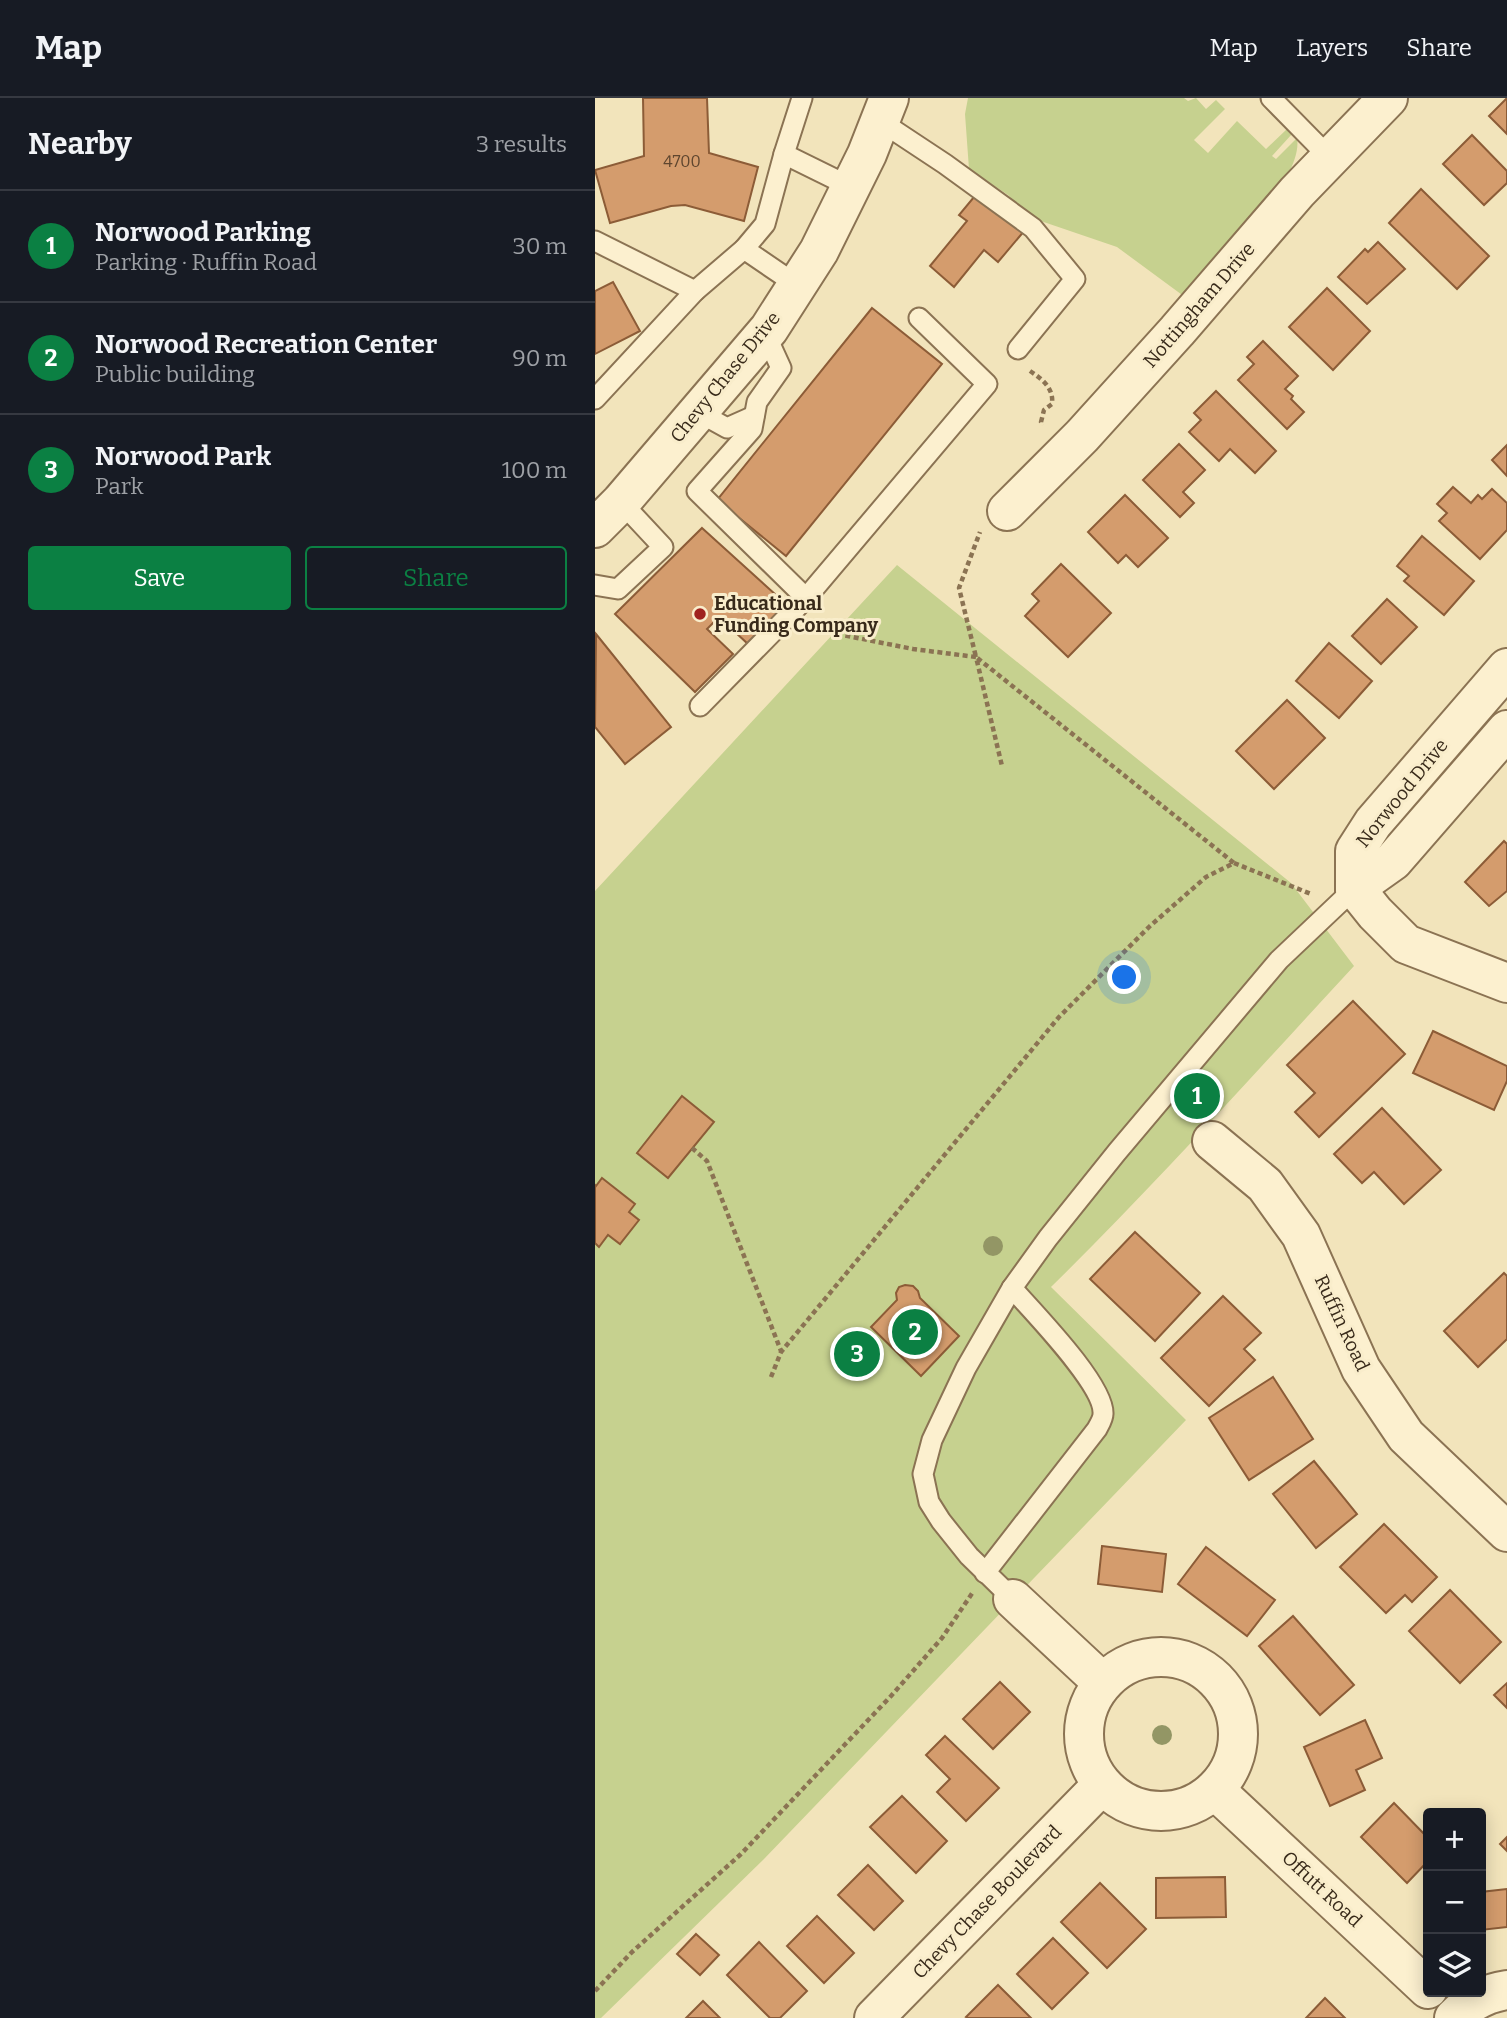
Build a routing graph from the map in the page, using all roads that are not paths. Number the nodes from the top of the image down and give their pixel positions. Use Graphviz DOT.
graph roads {
  1 [pos="802,98"];
  2 [pos="1271,98"];
  3 [pos="1388,98"];
  4 [pos="884,109"];
  5 [pos="784,154"];
  6 [pos="1330,158"];
  7 [pos="851,187"];
  8 [pos="595,241"];
  9 [pos="744,249"];
  10 [pos="797,285"];
  11 [pos="695,291"];
  12 [pos="919,318"];
  13 [pos="765,333"];
  14 [pos="1018,349"];
  15 [pos="595,399"];
  16 [pos="698,412"];
  17 [pos="754,416"];
  18 [pos="1007,511"];
  19 [pos="608,515"];
  20 [pos="595,585"];
  21 [pos="806,597"];
  22 [pos="1507,668"];
  23 [pos="699,706"];
  24 [pos="1507,730"];
  25 [pos="1344,899"];
  26 [pos="1507,983"];
  27 [pos="1212,1141"];
  28 [pos="1012,1288"];
  29 [pos="1507,1532"];
  30 [pos="985,1573"];
  31 [pos="1013,1600"];
  32 [pos="1116,1672"];
  33 [pos="1101,1786"];
  34 [pos="1215,1790"];
  35 [pos="1507,1990"];
  36 [pos="1442,2003"];
  37 [pos="874,2018"];
  1 -- 5 [label="lane"];
  2 -- 6 [label="lane"];
  3 -- 6 [label="street, Nottingham Drive"];
  4 -- 7 [label="street, Chevy Chase Drive"];
  4 -- 14 [label="lane"];
  5 -- 7 [label="lane"];
  5 -- 9 [label="lane"];
  6 -- 18 [label="street, Nottingham Drive"];
  7 -- 10 [label="street, Chevy Chase Drive"];
  8 -- 11 [label="lane"];
  9 -- 10 [label="lane"];
  9 -- 11 [label="lane"];
  10 -- 13 [label="street, Chevy Chase Drive"];
  11 -- 15 [label="lane"];
  12 -- 21 [label="lane"];
  13 -- 16 [label="street, Chevy Chase Drive"];
  13 -- 17 [label="lane"];
  16 -- 17 [label="lane"];
  16 -- 19 [label="street, Chevy Chase Drive"];
  17 -- 21 [label="lane"];
  19 -- 20 [label="lane"];
  21 -- 23 [label="lane"];
  22 -- 25 [label="street, Norwood Drive"];
  24 -- 25 [label="street, Norwood Drive"];
  25 -- 26 [label="street"];
  25 -- 28 [label="lane"];
  27 -- 29 [label="street, Ruffin Road"];
  28 -- 30 [label="lane"];
  28 -- 30 [label="lane"];
  30 -- 31 [label="lane"];
  31 -- 32 [label="street"];
  32 -- 33 [label="street"];
  32 -- 34 [label="street"];
  33 -- 34 [label="street"];
  33 -- 37 [label="street, Chevy Chase Boulevard"];
  34 -- 36 [label="street, Offutt Road"];
  35 -- 36 [label="street"];
}
